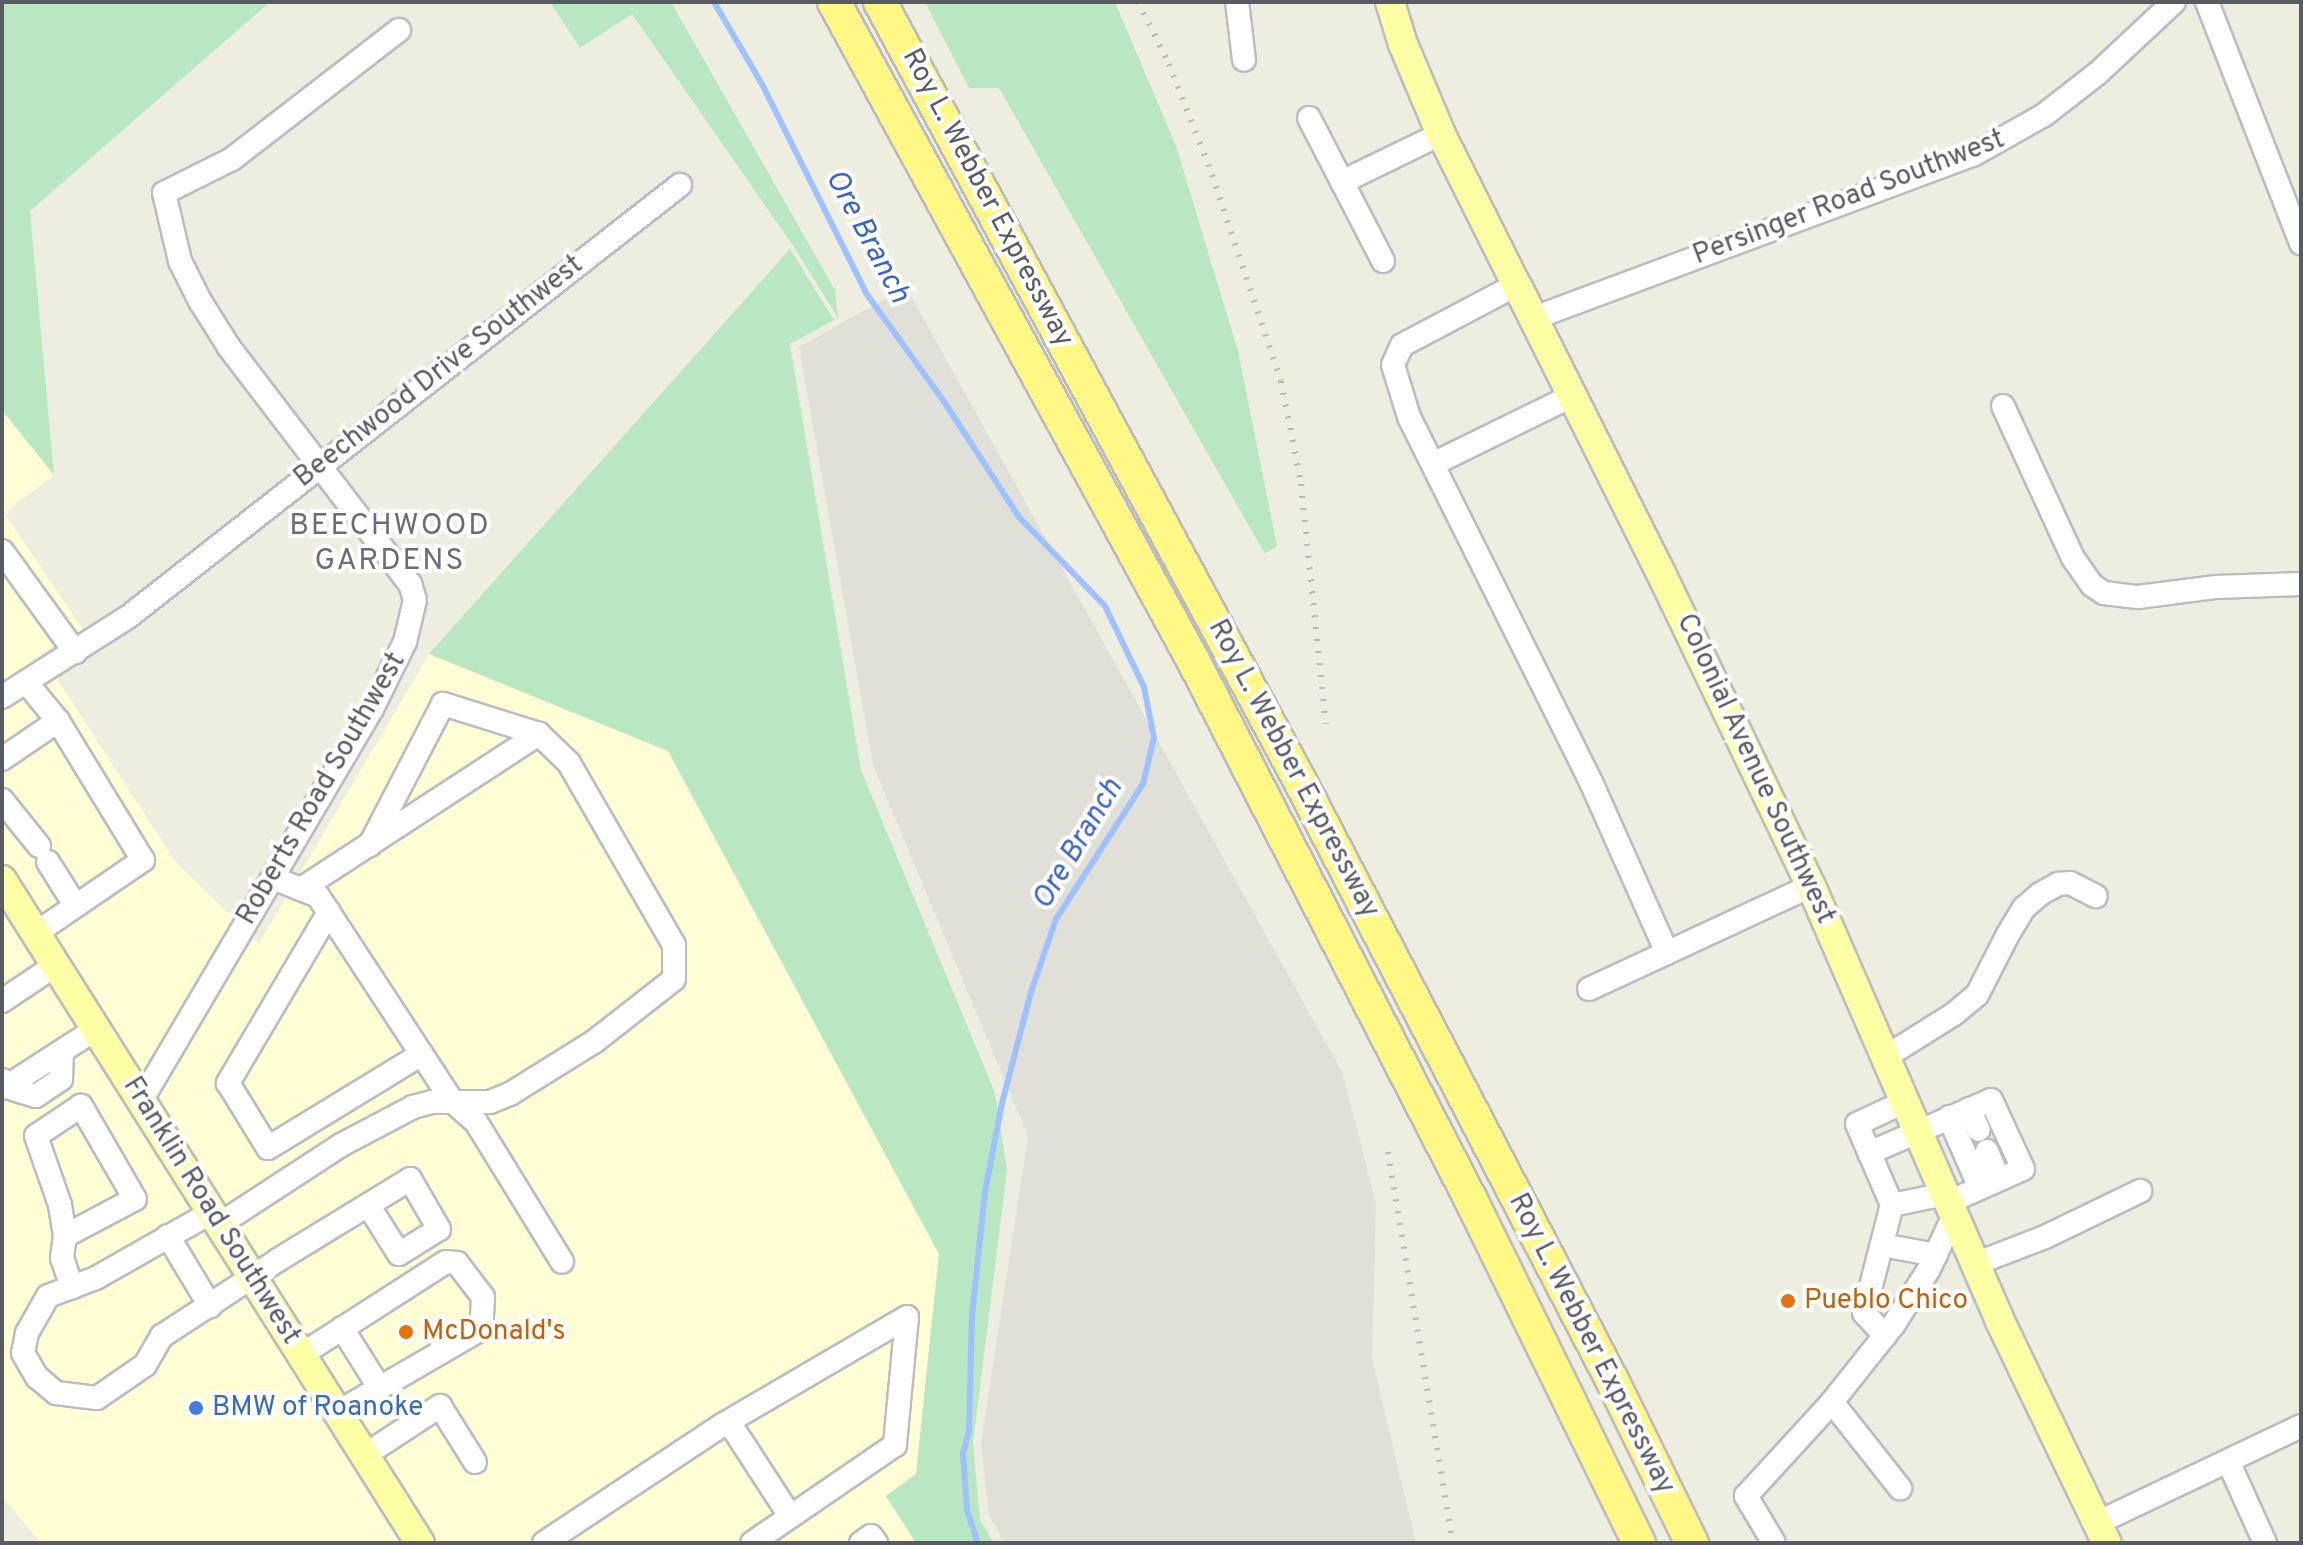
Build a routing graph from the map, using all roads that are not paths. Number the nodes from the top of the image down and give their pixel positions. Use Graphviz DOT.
graph roads {
  1 [pos="834,2"];
  2 [pos="880,2"];
  3 [pos="1237,2"];
  4 [pos="1390,2"];
  5 [pos="2174,2"];
  6 [pos="2207,2"];
  7 [pos="399,30"];
  8 [pos="1244,60"];
  9 [pos="1309,118"];
  10 [pos="1441,134"];
  11 [pos="1342,182"];
  12 [pos="680,185"];
  13 [pos="2301,243"];
  14 [pos="1383,261"];
  15 [pos="1516,285"];
  16 [pos="1534,318"];
  17 [pos="1574,395"];
  18 [pos="2003,406"];
  19 [pos="1433,464"];
  20 [pos="319,466"];
  21 [pos="2,551"];
  22 [pos="2301,584"];
  23 [pos="75,652"];
  24 [pos="26,682"];
  25 [pos="2,697"];
  26 [pos="58,721"];
  27 [pos="539,734"];
  28 [pos="2,759"];
  29 [pos="2,800"];
  30 [pos="370,845"];
  31 [pos="273,878"];
  32 [pos="2,880"];
  33 [pos="1811,886"];
  34 [pos="301,889"];
  35 [pos="2096,896"];
  36 [pos="75,905"];
  37 [pos="329,912"];
  38 [pos="36,933"];
  39 [pos="1667,953"];
  40 [pos="56,965"];
  41 [pos="1589,989"];
  42 [pos="2,1001"];
  43 [pos="96,1029"];
  44 [pos="422,1054"];
  45 [pos="1887,1056"];
  46 [pos="10,1086"];
  47 [pos="141,1101"];
  48 [pos="1906,1101"];
  49 [pos="453,1102"];
  50 [pos="1959,1113"];
  51 [pos="1918,1130"];
  52 [pos="1869,1153"];
  53 [pos="1990,1184"];
  54 [pos="2140,1191"];
  55 [pos="1949,1204"];
  56 [pos="368,1205"];
  57 [pos="1892,1205"];
  58 [pos="216,1218"];
  59 [pos="65,1236"];
  60 [pos="168,1236"];
  61 [pos="1882,1245"];
  62 [pos="1936,1255"];
  63 [pos="562,1262"];
  64 [pos="1975,1264"];
  65 [pos="253,1278"];
  66 [pos="1872,1283"];
  67 [pos="72,1287"];
  68 [pos="210,1306"];
  69 [pos="1901,1313"];
  70 [pos="342,1328"];
  71 [pos="1885,1336"];
  72 [pos="301,1355"];
  73 [pos="1612,1380"];
  74 [pos="379,1387"];
  75 [pos="1832,1402"];
  76 [pos="338,1412"];
  77 [pos="729,1422"];
  78 [pos="2301,1426"];
  79 [pos="365,1455"];
  80 [pos="2228,1461"];
  81 [pos="475,1462"];
  82 [pos="1900,1488"];
  83 [pos="790,1516"];
  84 [pos="2102,1533"];
  85 [pos="420,1543"];
  86 [pos="544,1543"];
  87 [pos="752,1543"];
  88 [pos="861,1543"];
  89 [pos="876,1543"];
  90 [pos="1639,1543"];
  91 [pos="1692,1543"];
  92 [pos="1709,1543"];
  93 [pos="1774,1543"];
  94 [pos="2265,1543"];
  1 -- 90 [label="highway, Roy L. Webber Expressway"];
  2 -- 73 [label="highway, Roy L. Webber Expressway"];
  3 -- 8 [label="street"];
  4 -- 10 [label="main road, Colonial Avenue Southwest"];
  5 -- 16 [label="street, Persinger Road Southwest"];
  6 -- 13 [label="street"];
  7 -- 20 [label="street, Roberts Road Southwest"];
  9 -- 11 [label="street"];
  10 -- 11 [label="street"];
  10 -- 15 [label="main road, Colonial Avenue Southwest"];
  11 -- 14 [label="street"];
  12 -- 20 [label="street, Beechwood Drive Southwest"];
  15 -- 16 [label="main road, Colonial Avenue Southwest"];
  15 -- 19 [label="street"];
  16 -- 17 [label="main road, Colonial Avenue Southwest"];
  17 -- 19 [label="street"];
  17 -- 33 [label="main road, Colonial Avenue Southwest"];
  18 -- 22 [label="street"];
  19 -- 39 [label="street"];
  20 -- 23 [label="street, Beechwood Drive Southwest"];
  20 -- 31 [label="street, Roberts Road Southwest"];
  21 -- 23 [label="street"];
  23 -- 24 [label="street, Beechwood Drive Southwest"];
  24 -- 25 [label="street, Beechwood Drive Southwest"];
  24 -- 26 [label="street"];
  26 -- 28 [label="street"];
  26 -- 36 [label="street"];
  27 -- 30 [label="street"];
  27 -- 30 [label="street"];
  27 -- 49 [label="street"];
  29 -- 36 [label="street"];
  30 -- 34 [label="street"];
  31 -- 34 [label="street"];
  31 -- 47 [label="street, Roberts Road Southwest"];
  32 -- 38 [label="main road, Franklin Road Southwest"];
  33 -- 39 [label="street"];
  33 -- 45 [label="main road, Colonial Avenue Southwest"];
  34 -- 37 [label="street"];
  35 -- 45 [label="street"];
  36 -- 38 [label="street"];
  37 -- 44 [label="street"];
  37 -- 44 [label="street"];
  38 -- 40 [label="main road, Franklin Road Southwest"];
  39 -- 41 [label="street"];
  40 -- 42 [label="street"];
  40 -- 43 [label="main road, Franklin Road Southwest"];
  43 -- 46 [label="street"];
  43 -- 47 [label="main road, Franklin Road Southwest"];
  44 -- 49 [label="street"];
  45 -- 48 [label="main road, Colonial Avenue Southwest"];
  47 -- 58 [label="main road, Franklin Road Southwest"];
  48 -- 51 [label="main road, Colonial Avenue Southwest"];
  48 -- 52 [label="street"];
  49 -- 58 [label="street"];
  49 -- 63 [label="street"];
  50 -- 51 [label="street"];
  50 -- 53 [label="street"];
  50 -- 53 [label="street"];
  50 -- 53 [label="street"];
  51 -- 52 [label="street"];
  51 -- 55 [label="main road, Colonial Avenue Southwest"];
  52 -- 57 [label="street"];
  53 -- 55 [label="street"];
  54 -- 64 [label="street"];
  55 -- 57 [label="street"];
  55 -- 62 [label="street"];
  55 -- 64 [label="main road, Colonial Avenue Southwest"];
  56 -- 56 [label="street"];
  56 -- 65 [label="street"];
  57 -- 61 [label="street"];
  58 -- 60 [label="street"];
  58 -- 65 [label="main road, Franklin Road Southwest"];
  59 -- 59 [label="street"];
  59 -- 67 [label="street"];
  60 -- 67 [label="street"];
  60 -- 68 [label="street"];
  61 -- 62 [label="street"];
  61 -- 66 [label="street"];
  62 -- 69 [label="street"];
  64 -- 84 [label="main road, Colonial Avenue Southwest"];
  65 -- 68 [label="street"];
  65 -- 72 [label="main road, Franklin Road Southwest"];
  66 -- 69 [label="street"];
  66 -- 71 [label="street"];
  67 -- 68 [label="street"];
  69 -- 71 [label="street"];
  70 -- 72 [label="street"];
  70 -- 74 [label="street"];
  70 -- 74 [label="street"];
  71 -- 75 [label="street"];
  72 -- 76 [label="main road, Franklin Road Southwest"];
  73 -- 91 [label="highway, Roy L. Webber Expressway"];
  73 -- 92 [label="highway"];
  74 -- 76 [label="street"];
  75 -- 82 [label="street"];
  75 -- 93 [label="street"];
  76 -- 79 [label="main road, Franklin Road Southwest"];
  77 -- 83 [label="street"];
  77 -- 83 [label="street"];
  77 -- 86 [label="street"];
  78 -- 80 [label="street"];
  79 -- 81 [label="street"];
  79 -- 85 [label="main road, Franklin Road Southwest"];
  80 -- 84 [label="street"];
  80 -- 94 [label="street"];
  83 -- 87 [label="street"];
  88 -- 89 [label="street"];
}
